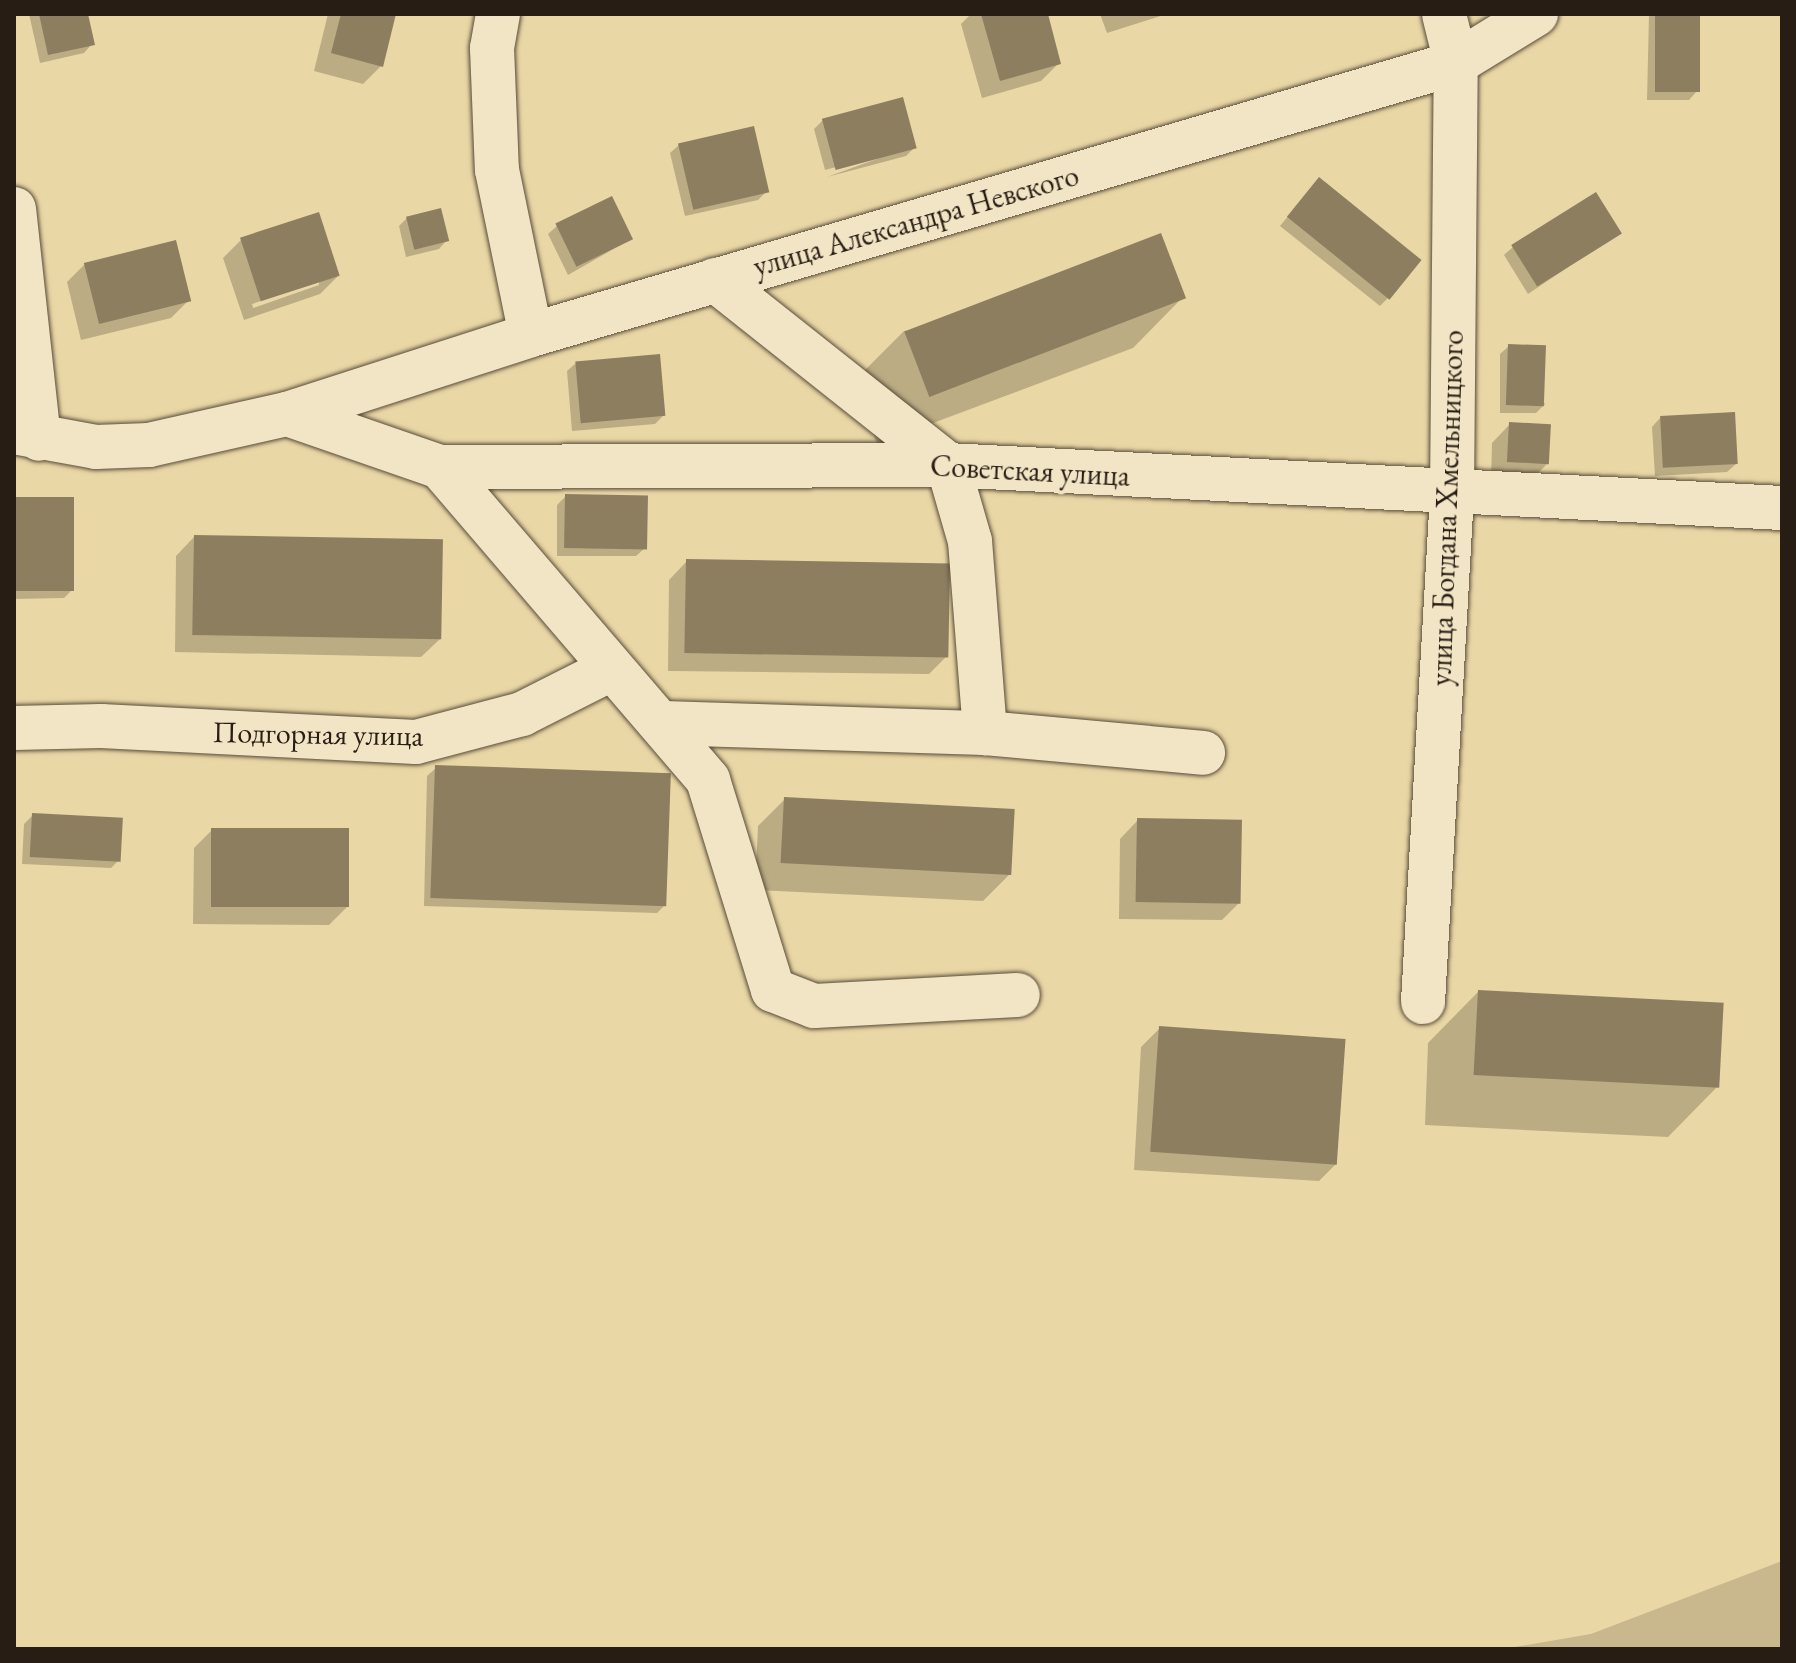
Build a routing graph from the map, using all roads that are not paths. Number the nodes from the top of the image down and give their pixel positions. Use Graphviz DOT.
graph roads {
  1 [pos="498,14"];
  2 [pos="1444,14"];
  3 [pos="1536,14"];
  4 [pos="1456,63"];
  5 [pos="14,209"];
  6 [pos="715,280"];
  7 [pos="531,335"];
  8 [pos="287,414"];
  9 [pos="26,436"];
  10 [pos="948,465"];
  11 [pos="440,467"];
  12 [pos="1452,494"];
  13 [pos="1782,508"];
  14 [pos="609,670"];
  15 [pos="663,723"];
  16 [pos="14,728"];
  17 [pos="985,733"];
  18 [pos="1203,753"];
  19 [pos="1018,995"];
  20 [pos="1423,1002"];
  1 -- 7 [label="street"];
  2 -- 4 [label="street, улица Богдана Хмельницкого"];
  3 -- 4 [label="street, улица Александра Невского"];
  4 -- 6 [label="street, улица Александра Невского"];
  4 -- 12 [label="street, улица Богдана Хмельницкого"];
  5 -- 9 [label="street"];
  6 -- 7 [label="street, улица Александра Невского"];
  6 -- 10 [label="street"];
  7 -- 8 [label="street, улица Александра Невского"];
  8 -- 9 [label="street, улица Александра Невского"];
  8 -- 11 [label="street, Советская улица"];
  10 -- 11 [label="street, Советская улица"];
  10 -- 12 [label="street, Советская улица"];
  10 -- 17 [label="street"];
  11 -- 14 [label="street"];
  12 -- 13 [label="street, Советская улица"];
  12 -- 20 [label="street, улица Богдана Хмельницкого"];
  14 -- 15 [label="street"];
  14 -- 16 [label="street, Подгорная улица"];
  15 -- 17 [label="street"];
  15 -- 19 [label="street"];
  17 -- 18 [label="street"];
}
